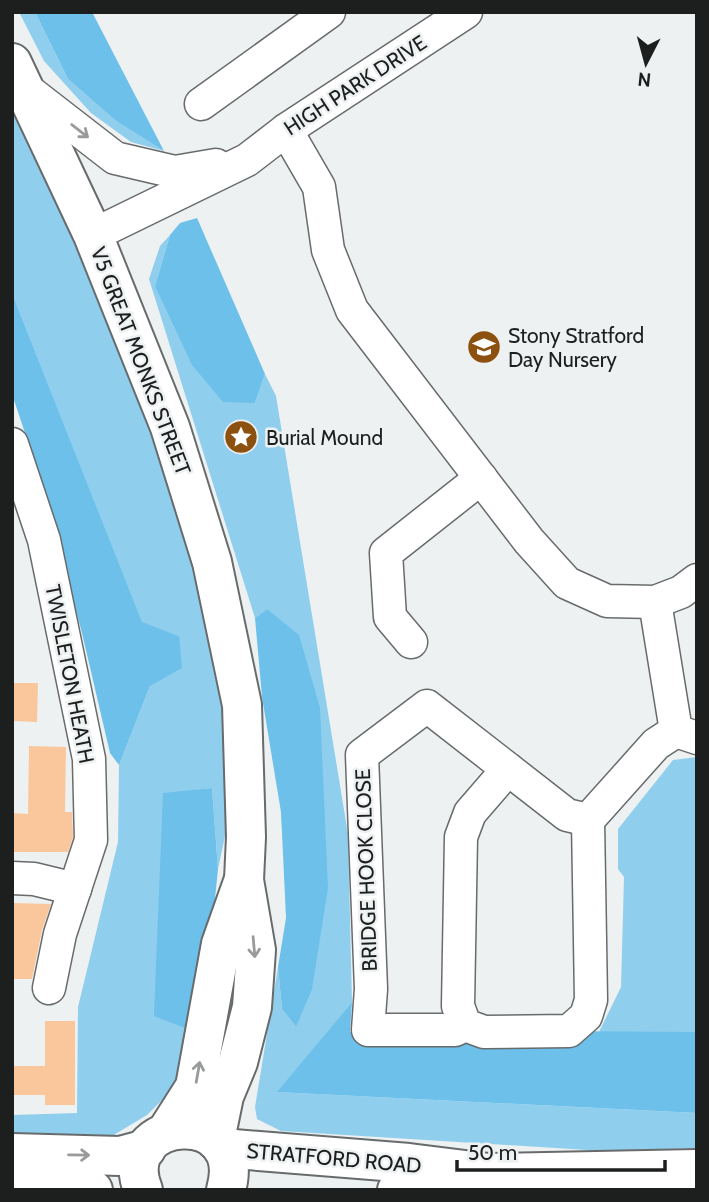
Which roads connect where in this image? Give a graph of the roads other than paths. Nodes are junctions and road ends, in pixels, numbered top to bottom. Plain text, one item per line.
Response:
1 (329, 12) edge
2 (461, 13) edge
3 (19, 76) edge
4 (201, 104) dead end
5 (286, 130) junction
6 (247, 160) junction
7 (93, 235) junction
8 (12, 444) edge
9 (481, 478) junction
10 (697, 580) edge
11 (655, 602) junction
12 (411, 642) dead end
13 (686, 735) edge
14 (508, 769) junction
15 (588, 820) junction
16 (12, 878) edge
17 (244, 880) junction
18 (75, 889) junction
19 (49, 988) dead end
20 (465, 1025) junction
21 (238, 1062) junction
22 (156, 1140) junction
23 (218, 1144) junction
24 (265, 1152) junction
25 (12, 1153) edge
26 (697, 1169) edge
27 (489, 1173) junction
28 (646, 1180) edge
29 (12, 1187) edge
30 (93, 1190) edge
31 (143, 1190) edge
32 (226, 1190) edge
33 (397, 1190) edge

1 - 4 street
2 - 5 street, HIGH PARK DRIVE
3 -> 6 street, HIGH PARK DRIVE
3 - 7 street, V5 GREAT MONKS STREET
5 - 6 street, HIGH PARK DRIVE
5 - 9 street
6 - 7 street, HIGH PARK DRIVE
7 - 17 street, V5 GREAT MONKS STREET
8 - 18 street, TWISLETON HEATH
9 - 11 street
9 - 12 street
10 - 11 street
11 - 13 street
13 - 15 street
14 - 15 street, BRIDGE HOOK CLOSE
14 - 20 street
14 - 20 street, BRIDGE HOOK CLOSE
15 - 20 street, BRIDGE HOOK CLOSE
16 - 18 street
17 -> 21 street, V5 GREAT MONKS STREET
22 -> 17 street, V5 GREAT MONKS STREET
18 - 19 street, TWISLETON HEATH
21 - 23 street, V5 GREAT MONKS STREET
21 - 24 street
22 - 23 street, STRATFORD ROAD
25 -> 22 street
22 - 31 street
23 - 24 street, STRATFORD ROAD
23 - 32 street
24 - 27 street, STRATFORD ROAD
26 - 28 street, STRATFORD ROAD
27 - 28 street, STRATFORD ROAD
27 - 33 street, STRATFORD ROAD
29 - 30 street

